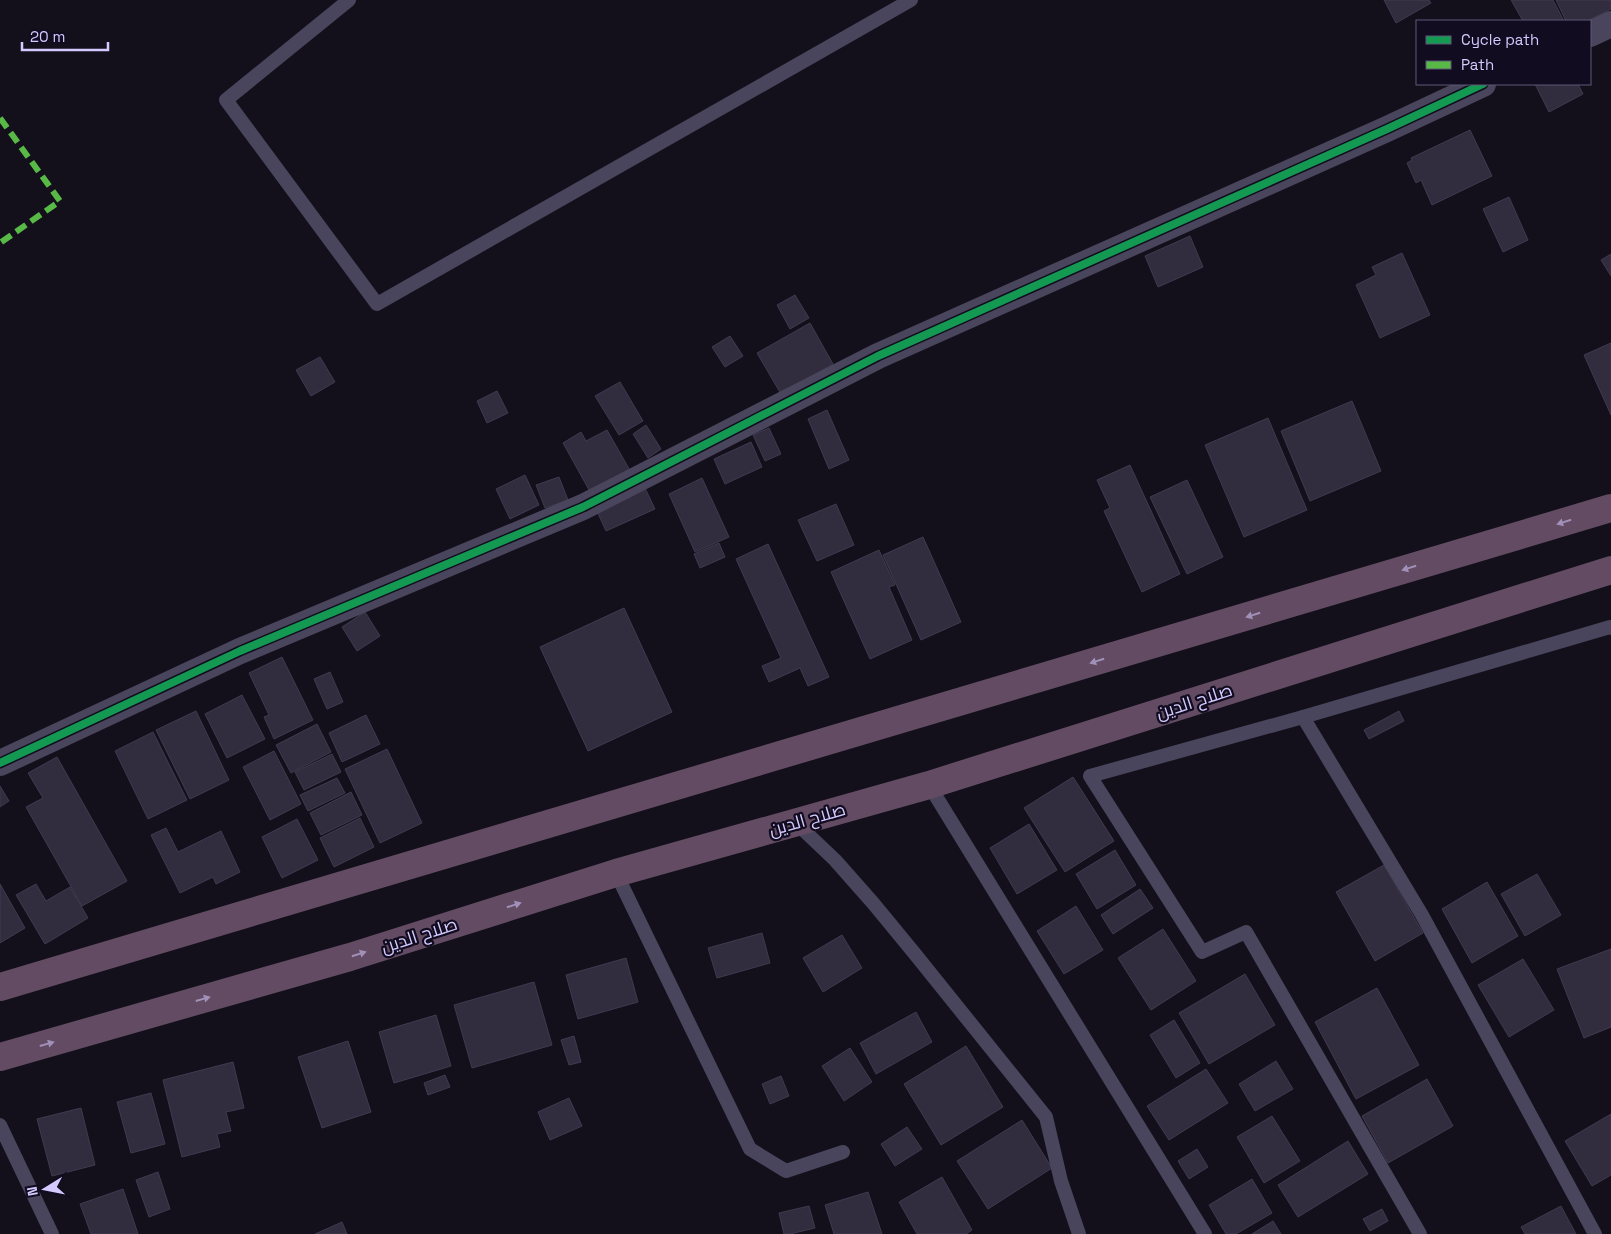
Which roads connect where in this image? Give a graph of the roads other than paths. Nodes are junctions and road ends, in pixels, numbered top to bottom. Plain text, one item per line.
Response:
1 (349, 0) edge
2 (911, 0) edge
3 (1611, 24) edge
4 (1591, 34) edge
5 (1482, 85) edge
6 (1611, 508) edge
7 (1611, 570) edge
8 (1611, 628) edge
9 (1303, 717) junction
10 (0, 763) edge
11 (929, 785) junction
12 (795, 822) junction
13 (616, 873) junction
14 (0, 987) edge
15 (0, 1058) edge
16 (0, 1125) edge
17 (843, 1152) dead end
18 (52, 1234) edge
19 (1079, 1234) edge
20 (1205, 1234) edge
21 (1420, 1234) edge
22 (1594, 1234) edge

1 - 2 lane
3 - 4 street
5 - 10 street
6 -> 14 highway
7 - 11 highway, صلاح الدين
8 - 9 lane
9 - 21 lane
9 - 22 lane
11 - 12 highway, صلاح الدين
11 - 20 lane
12 - 13 highway, صلاح الدين
12 - 19 lane
15 -> 13 highway, صلاح الدين
13 - 17 lane
16 - 18 lane

